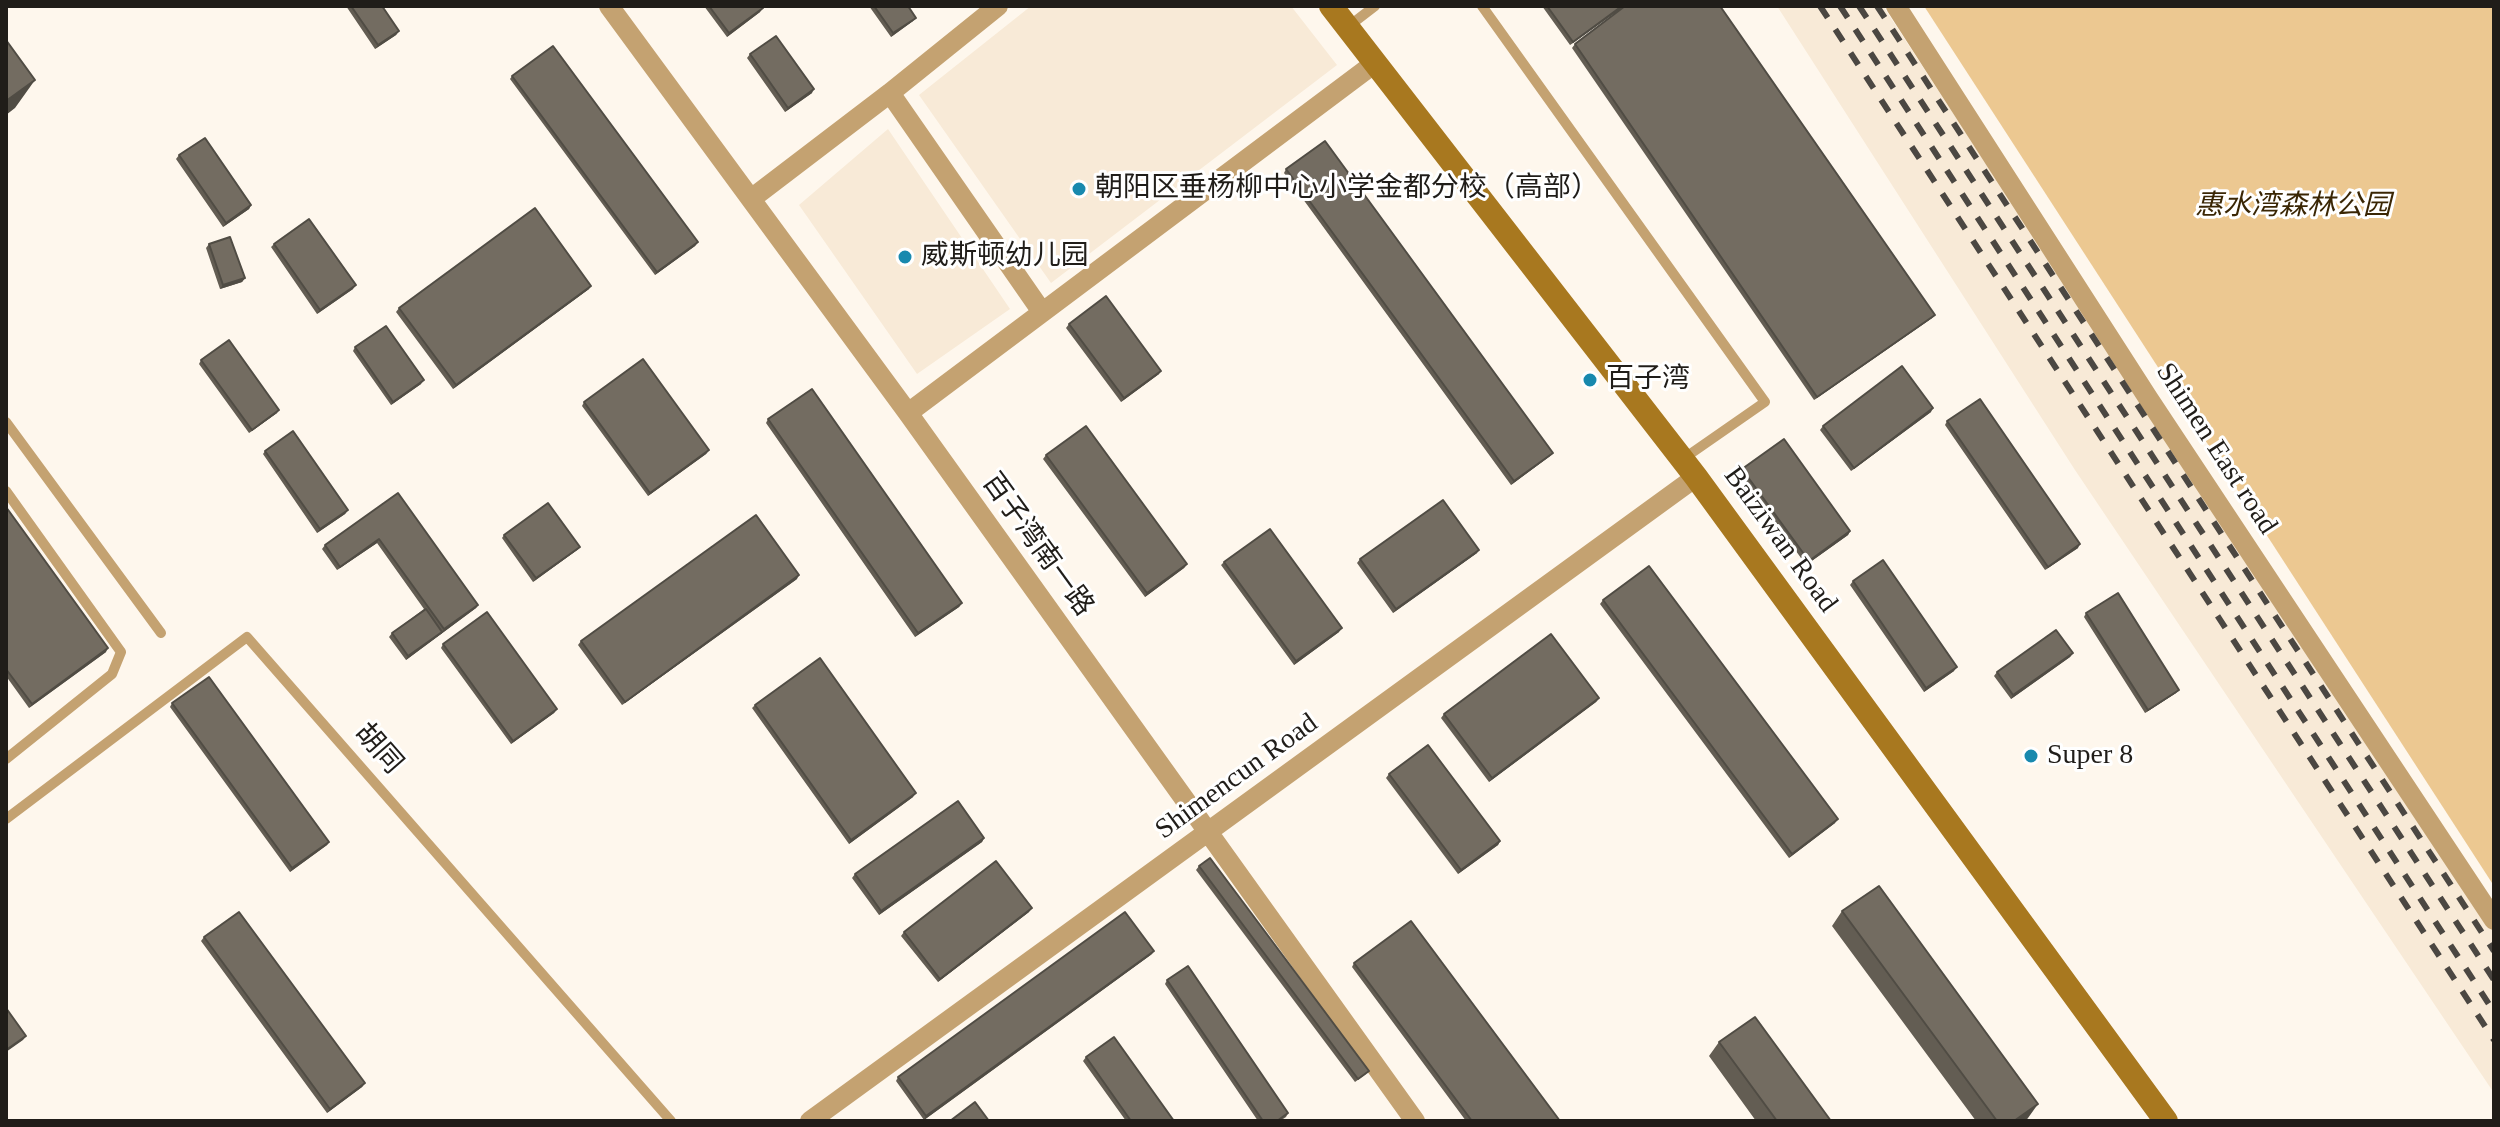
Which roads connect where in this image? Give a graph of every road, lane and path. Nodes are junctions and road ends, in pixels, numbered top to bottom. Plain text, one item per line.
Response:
1 (609, 6) edge
2 (998, 6) edge
3 (1331, 6) edge
4 (1375, 6) edge
5 (1482, 6) edge
6 (1896, 6) edge
7 (1347, 27) junction
8 (1375, 63) junction
9 (890, 93) junction
10 (751, 199) junction
11 (1042, 312) junction
12 (908, 413) junction
13 (6, 422) edge
14 (1689, 468) junction
15 (6, 491) edge
16 (161, 633) dead end
17 (6, 759) edge
18 (6, 819) edge
19 (1210, 832) junction
20 (2494, 920) edge
21 (671, 1121) edge
22 (810, 1121) edge
23 (1415, 1121) edge
24 (2166, 1121) edge

1 - 10 street, 百子湾南一路
2 - 9 street
3 - 7 street, Baiziwan Road
4 - 7 lane
5 - 14 lane
6 - 20 street, Shimen East road
7 - 8 street, Baiziwan Road
8 - 11 street
8 - 14 street, Baiziwan Road
9 - 10 street
9 - 11 street
10 - 12 street, 百子湾南一路
11 - 12 street
12 - 19 street, 百子湾南一路
13 - 16 lane
14 - 19 street, Shimencun Road
14 - 24 street, Baiziwan Road
15 - 17 lane
18 - 21 lane, 胡同
19 - 22 street, Shimencun Road
19 - 23 street, 百子湾南一路

